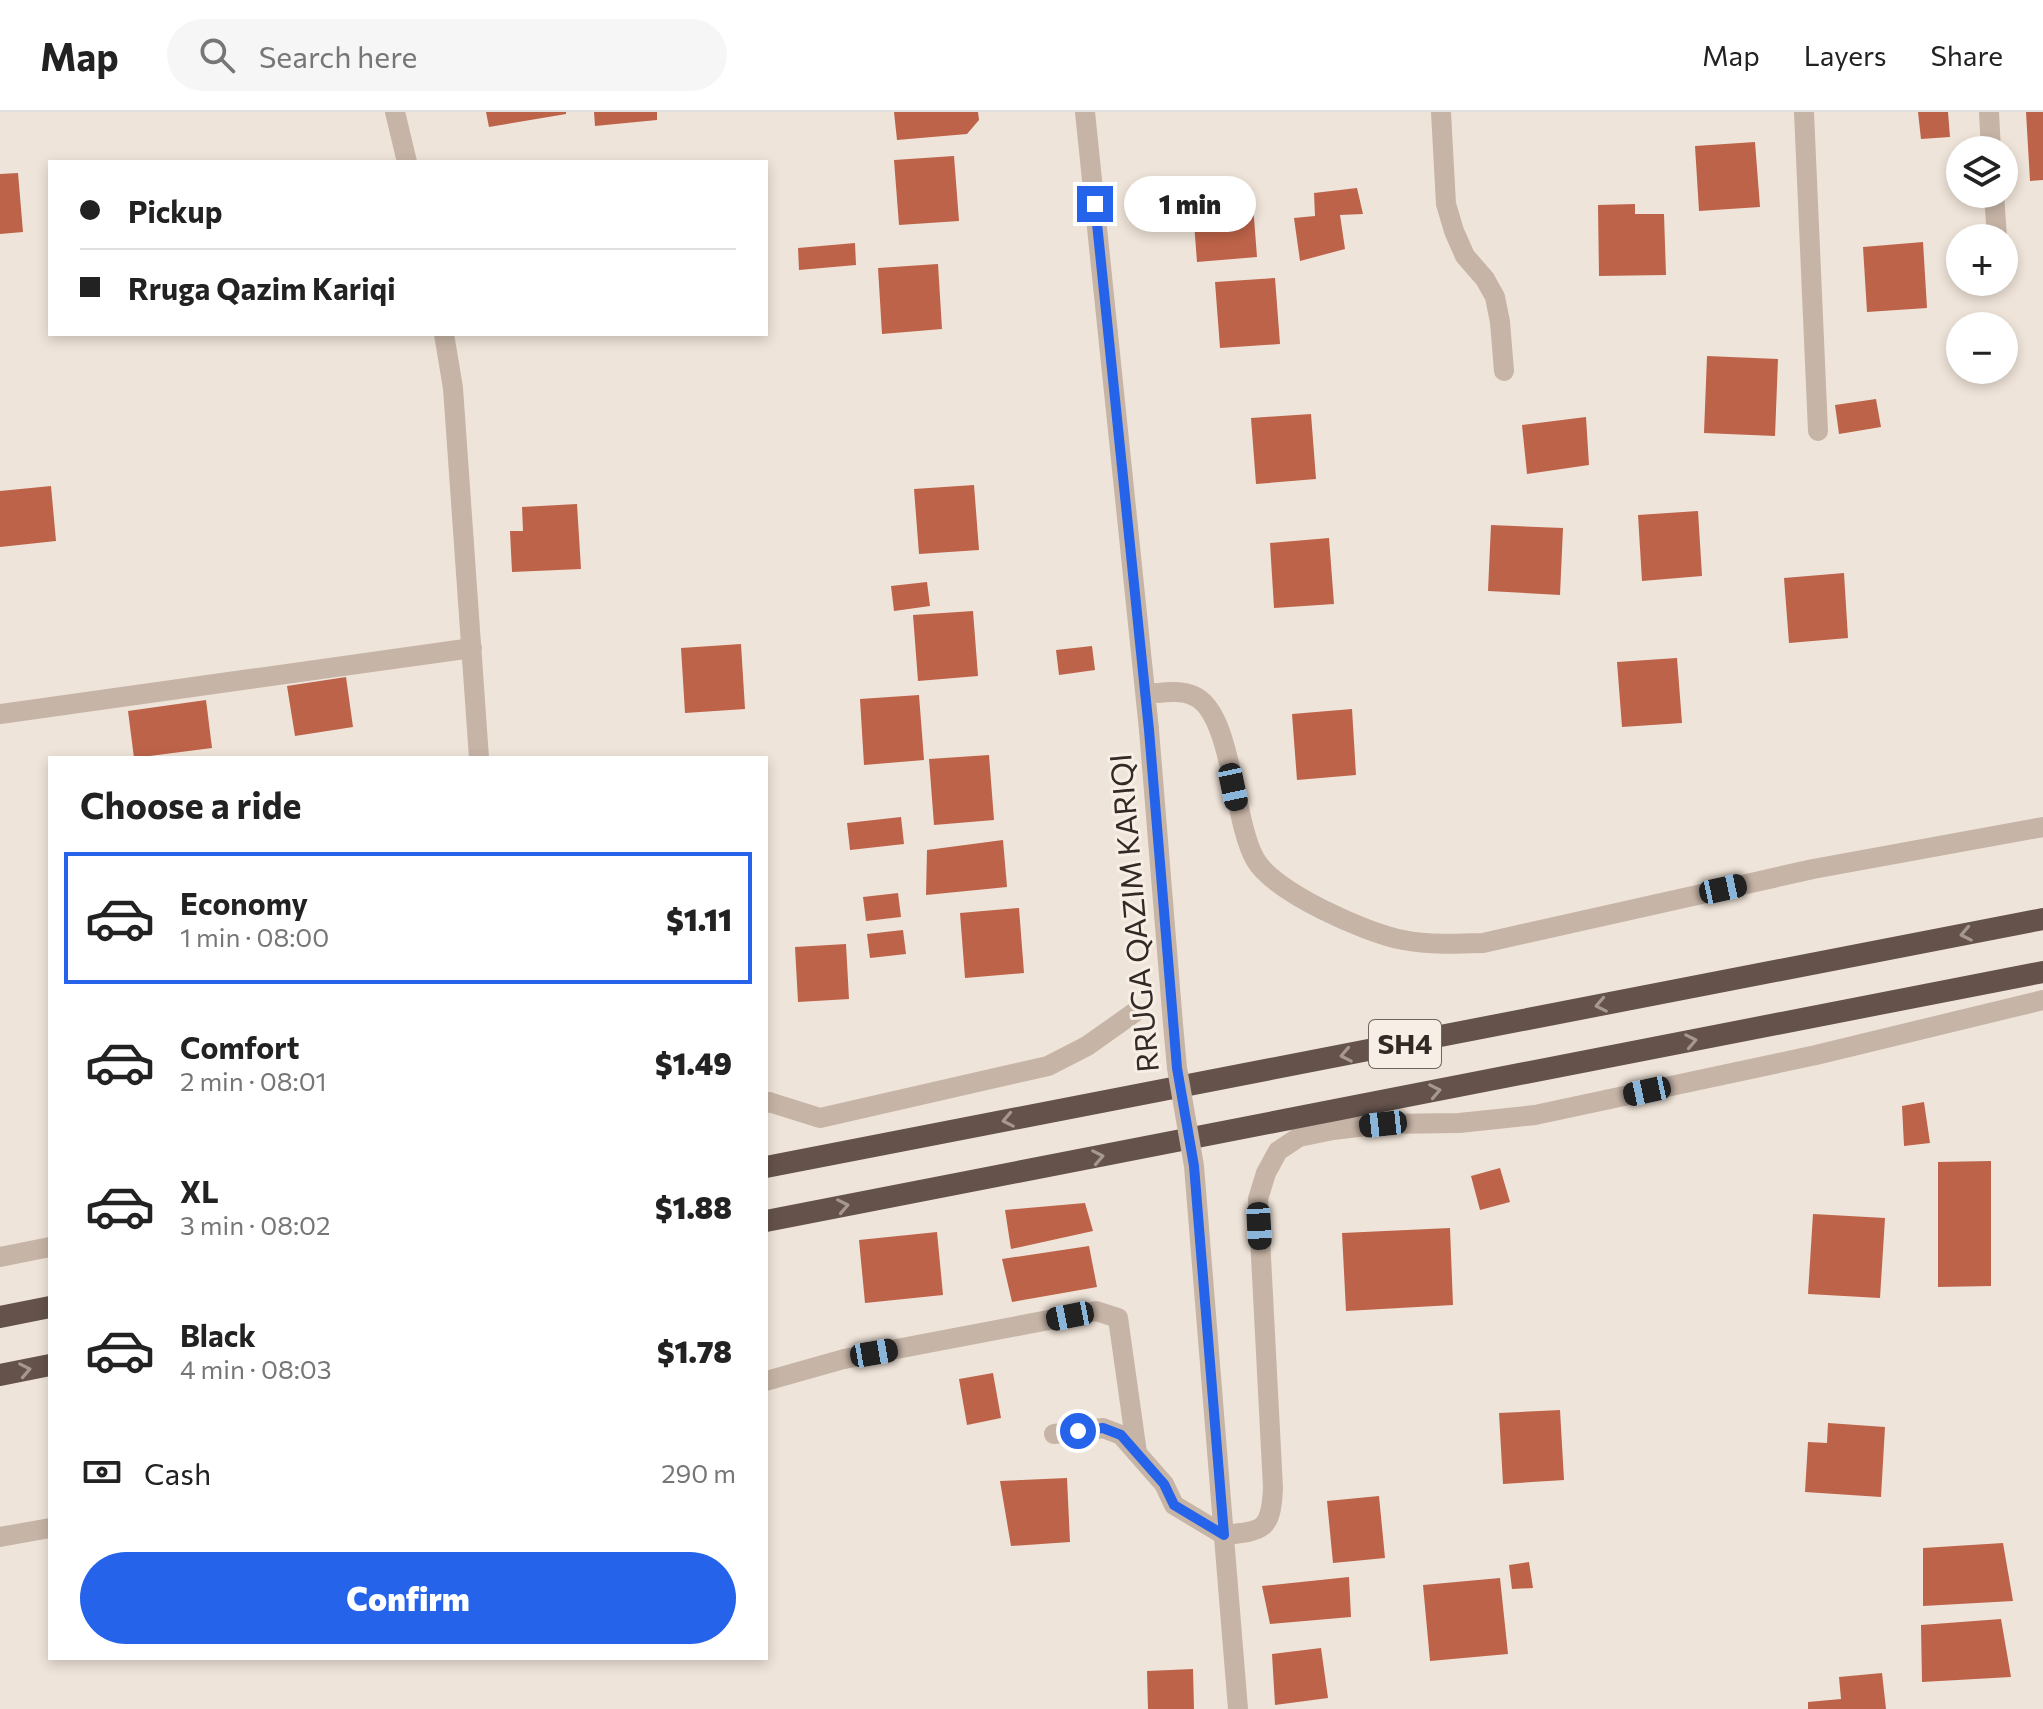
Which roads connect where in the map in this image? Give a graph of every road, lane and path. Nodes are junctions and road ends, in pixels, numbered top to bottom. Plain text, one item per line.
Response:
1 (395, 112) edge
2 (1085, 112) edge
3 (1441, 112) edge
4 (1804, 112) edge
5 (1989, 112) edge
6 (1990, 136) edge
7 (407, 160) edge
8 (444, 336) edge
9 (1504, 371) dead end
10 (1818, 431) dead end
11 (472, 648) junction
12 (1146, 694) junction
13 (0, 714) edge
14 (479, 756) edge
15 (2043, 827) edge
16 (2043, 919) edge
17 (2043, 972) edge
18 (2043, 1000) edge
19 (1135, 1012) dead end
20 (768, 1102) edge
21 (768, 1167) edge
22 (768, 1221) edge
23 (48, 1247) edge
24 (0, 1257) edge
25 (48, 1307) edge
26 (0, 1317) edge
27 (48, 1365) edge
28 (0, 1375) edge
29 (768, 1380) edge
30 (1054, 1434) dead end
31 (1137, 1453) junction
32 (48, 1528) edge
33 (1224, 1535) junction
34 (0, 1537) edge
35 (1238, 1709) edge

1 - 7 street
2 - 12 street, RRUGA QAZIM KARIQI
3 - 9 street
4 - 10 street
5 - 6 street
8 - 11 street
11 - 13 street
11 - 14 street
12 - 15 street
12 - 33 street, RRUGA QAZIM KARIQI, bridge
16 -> 21 highway, SH4
22 -> 17 highway, SH4
18 - 33 street
19 - 20 street
23 - 24 street
25 - 26 highway
28 -> 27 highway
29 - 31 street
30 - 31 street
31 - 33 street
32 - 34 street
33 - 35 street, RRUGA QAZIM KARIQI

